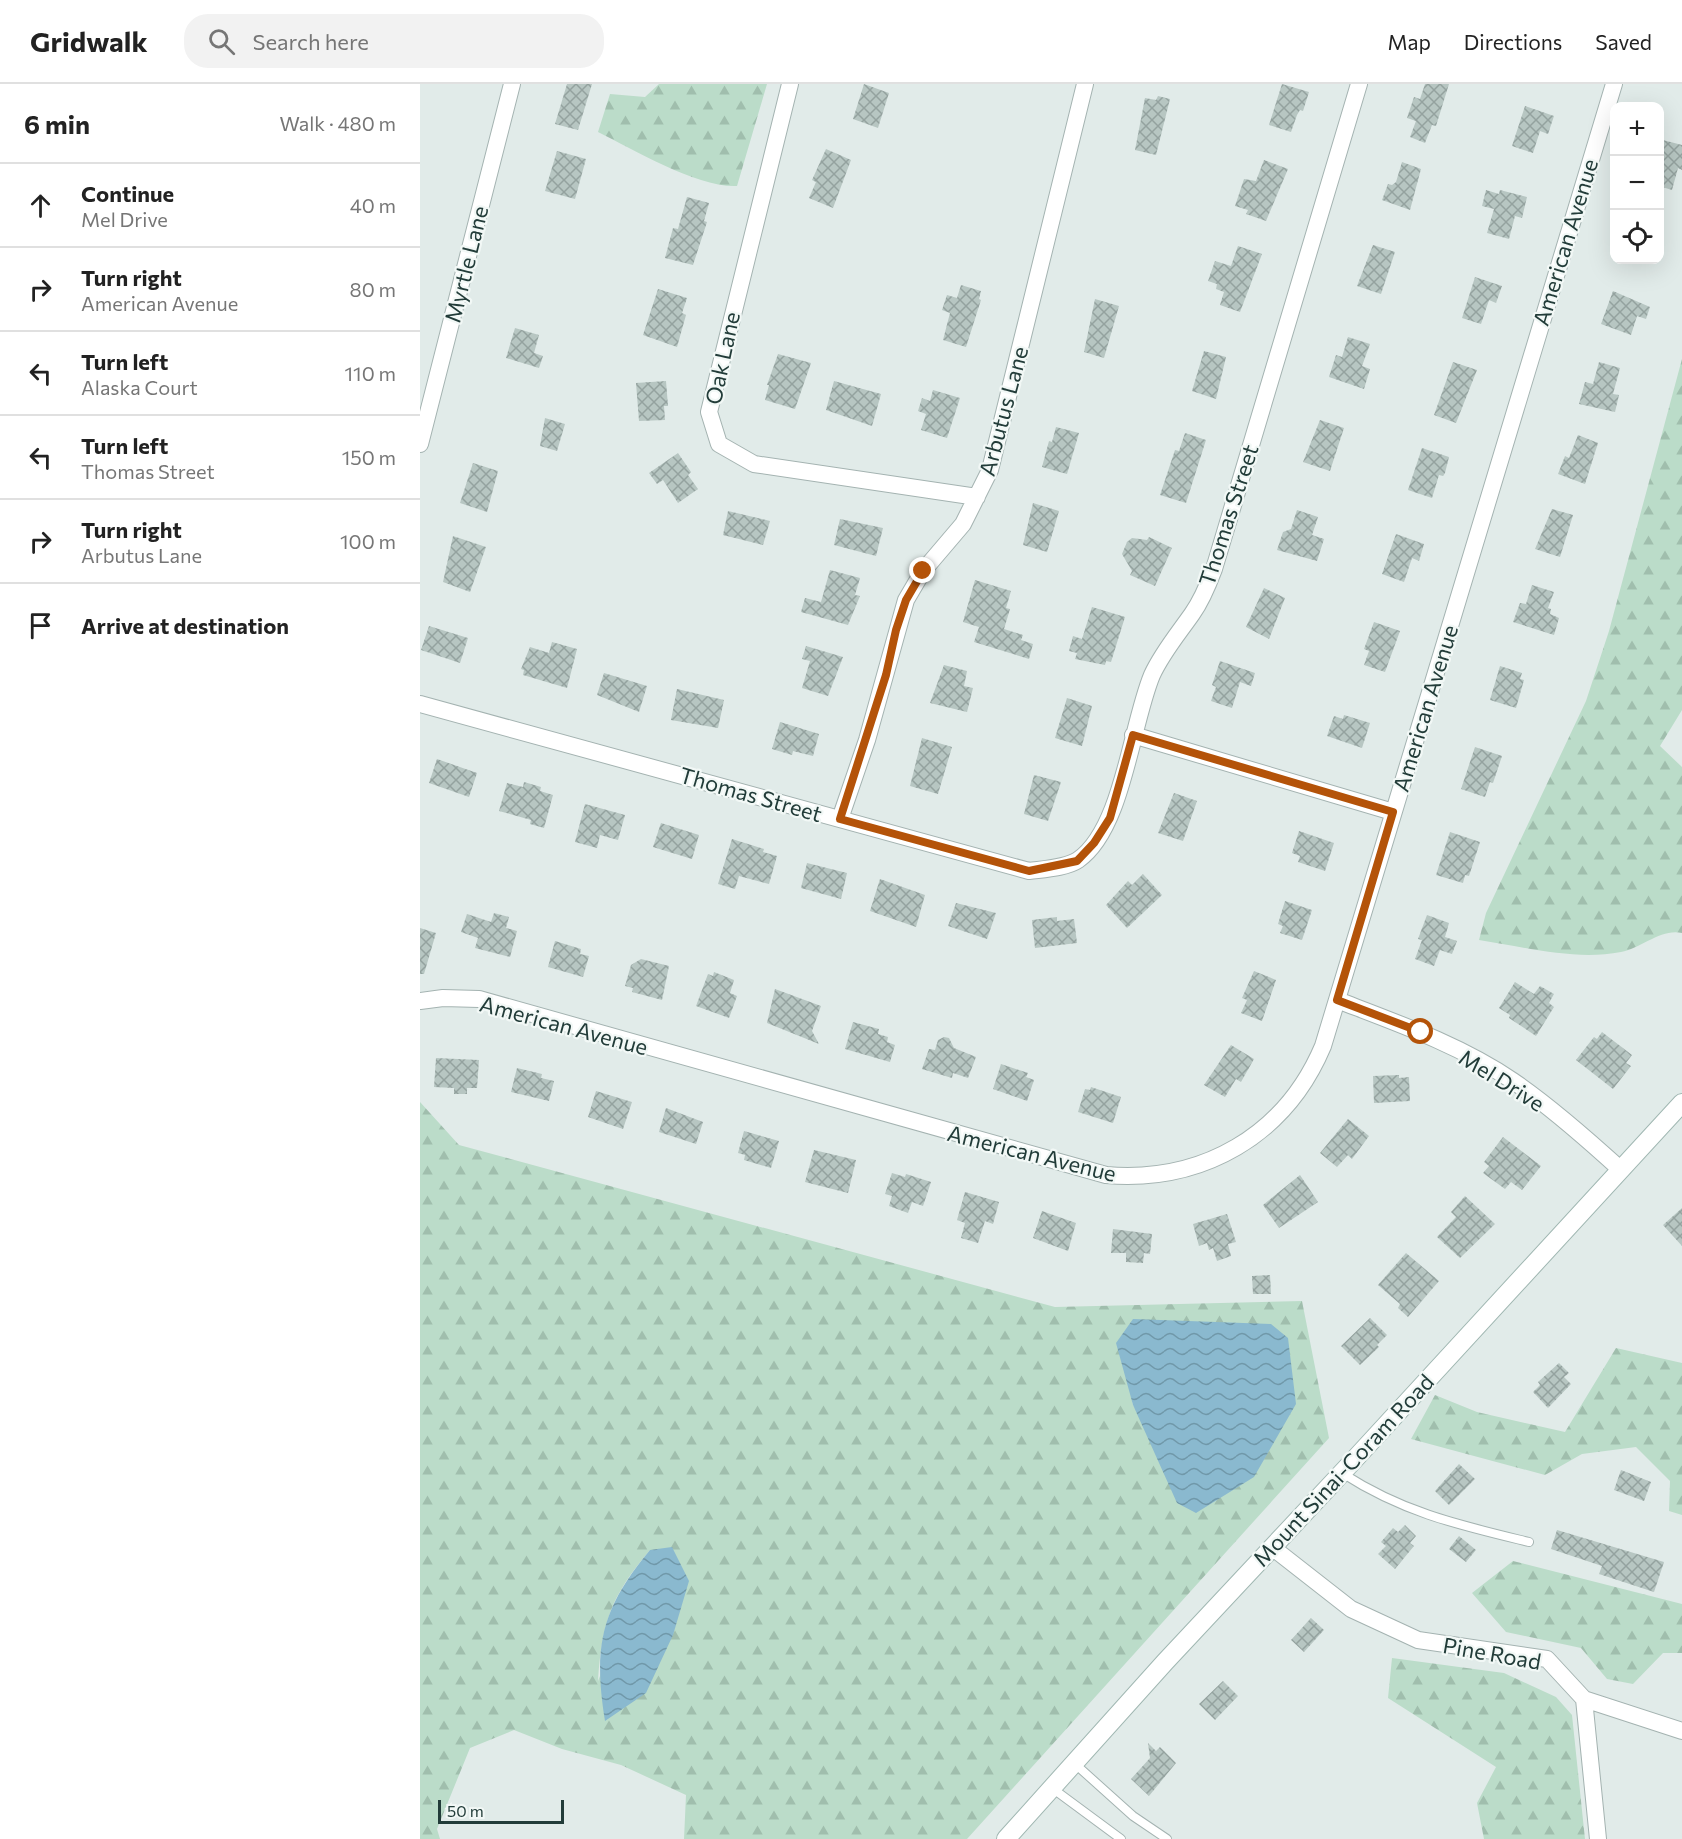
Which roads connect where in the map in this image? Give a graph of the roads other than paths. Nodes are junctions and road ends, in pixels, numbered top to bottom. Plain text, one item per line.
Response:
1 (512, 84) edge
2 (790, 84) edge
3 (1085, 84) edge
4 (1359, 84) edge
5 (1614, 84) edge
6 (420, 444) edge
7 (977, 497) junction
8 (420, 704) edge
9 (1133, 735) junction
10 (1393, 812) junction
11 (840, 819) junction
12 (1337, 1000) junction
13 (420, 1001) edge
14 (1682, 1102) edge
15 (1620, 1168) junction
16 (1342, 1473) junction
17 (1528, 1542) dead end
18 (1273, 1548) junction
19 (1584, 1699) junction
20 (1682, 1731) edge
21 (1074, 1763) junction
22 (1052, 1788) junction
23 (1005, 1839) edge
24 (1121, 1839) edge
25 (1167, 1839) edge
26 (1598, 1839) edge

1 - 6 street, Myrtle Lane
2 - 7 street, Oak Lane
3 - 7 street, Arbutus Lane
4 - 9 street, Thomas Street
5 - 10 street, American Avenue
7 - 11 street, Arbutus Lane
8 - 11 street, Thomas Street
9 - 10 street
9 - 11 street, Thomas Street
10 - 12 street, American Avenue
12 - 13 street, American Avenue
12 - 15 street, Mel Drive
14 - 15 main road, Mount Sinai-Coram Road
15 - 16 main road, Mount Sinai-Coram Road
16 - 17 lane
16 - 18 main road, Mount Sinai-Coram Road
18 - 19 street, Pine Road
18 - 21 main road, Mount Sinai-Coram Road
19 - 20 street
19 - 26 street
21 - 22 main road, Mount Sinai-Coram Road
21 - 25 lane
22 - 23 main road, Mount Sinai-Coram Road
22 - 24 lane

